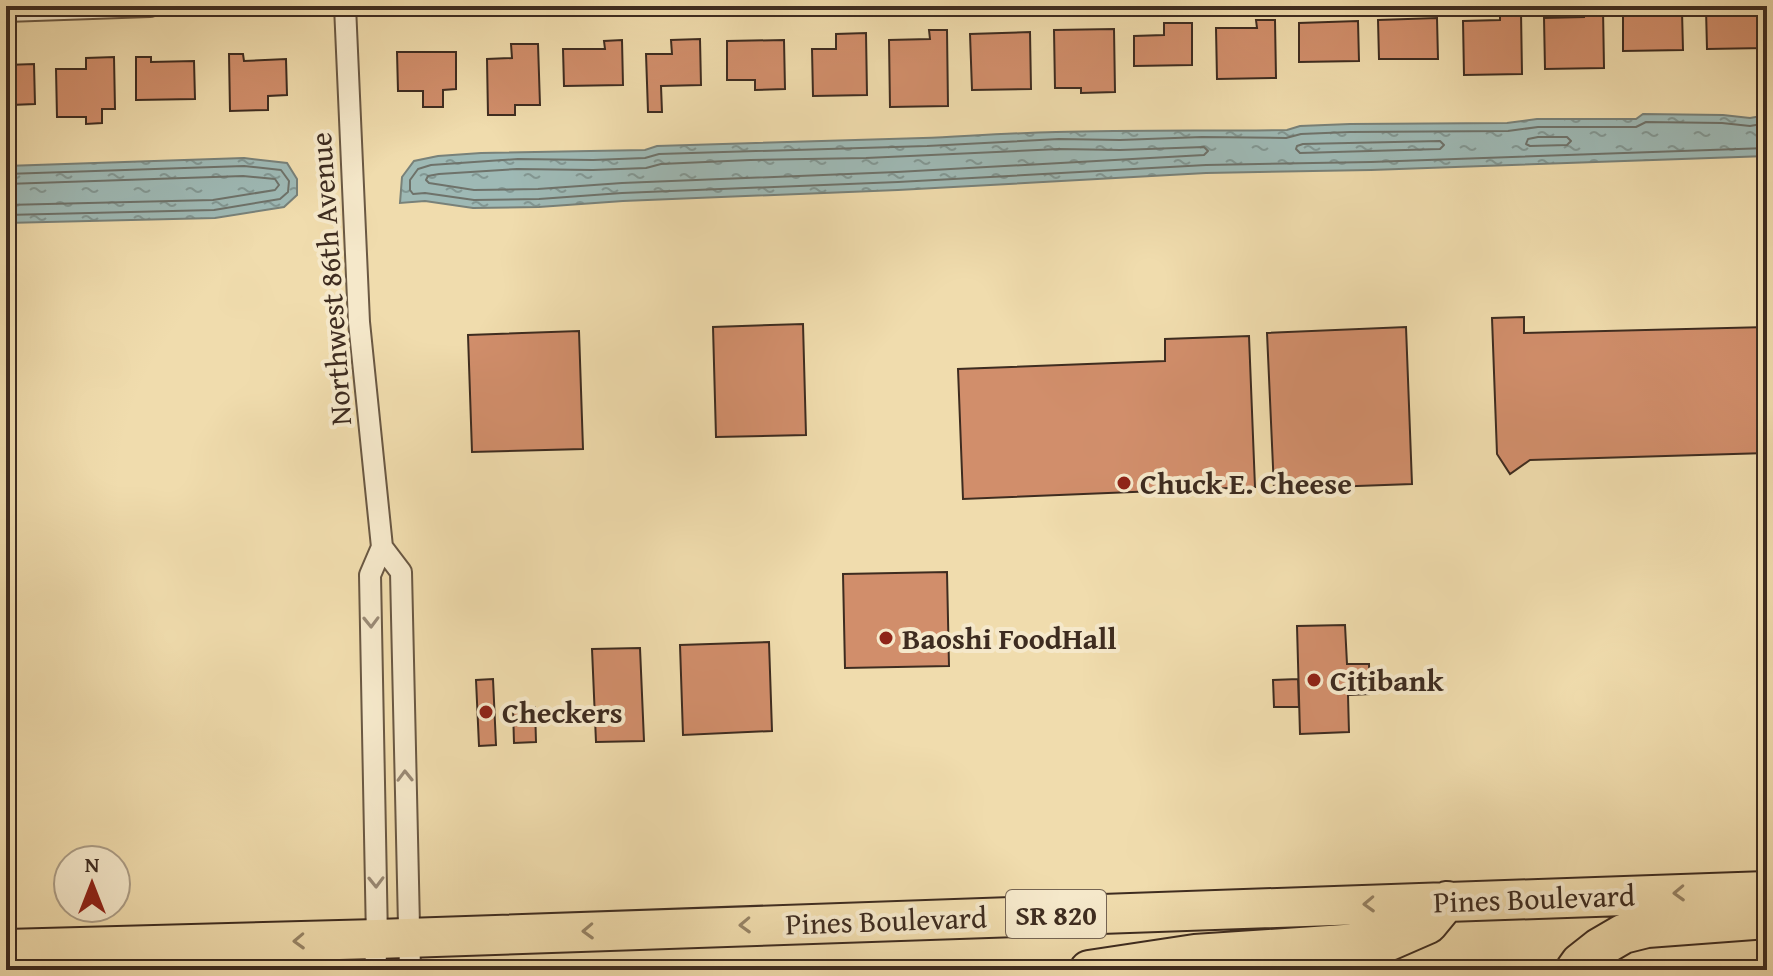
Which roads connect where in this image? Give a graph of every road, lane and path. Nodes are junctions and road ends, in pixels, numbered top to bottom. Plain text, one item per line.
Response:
1 (150, 6) edge
2 (345, 6) edge
3 (6, 11) edge
4 (382, 547) junction
5 (1767, 891) edge
6 (1447, 901) junction
7 (1767, 919) edge
8 (6, 949) edge
9 (392, 954) edge
10 (1089, 970) edge
11 (1575, 970) edge

1 - 3 street
2 - 4 street, Northwest 86th Avenue
4 -> 9 street, Northwest 86th Avenue
9 -> 4 street, Northwest 86th Avenue
5 -> 6 highway, Pines Boulevard / SR 820
6 -> 9 highway, Pines Boulevard / SR 820
6 - 10 highway
7 - 11 highway
9 -> 8 highway, Pines Boulevard / SR 820

